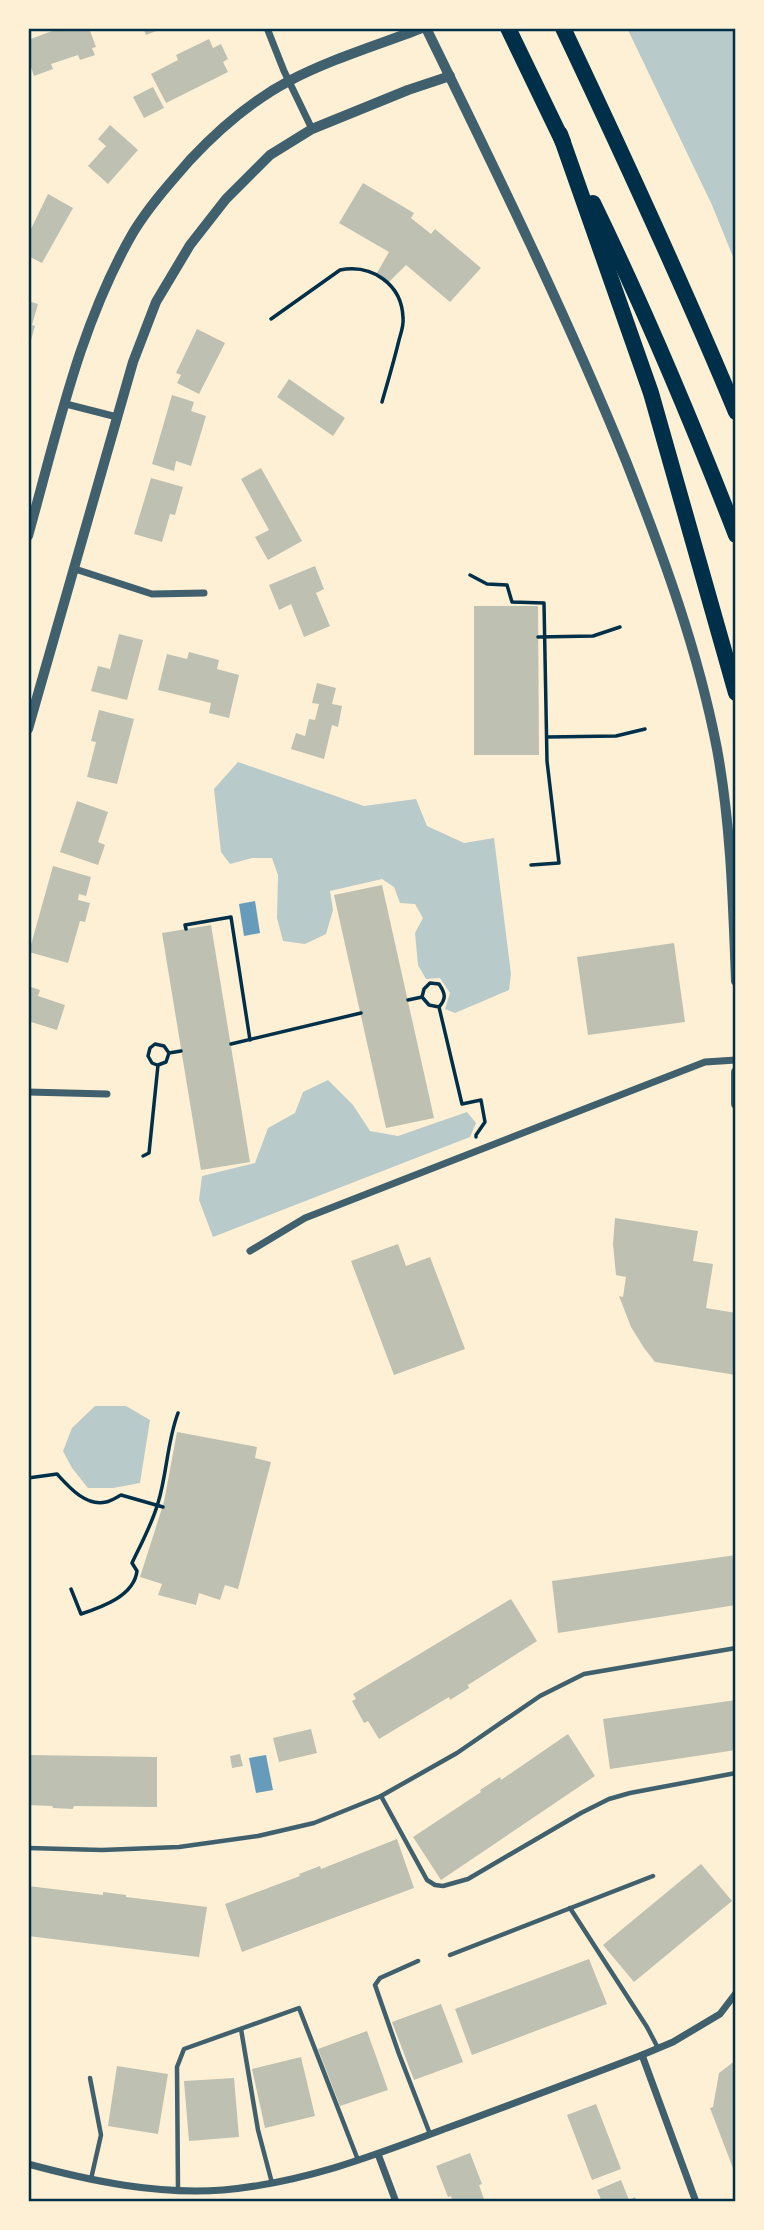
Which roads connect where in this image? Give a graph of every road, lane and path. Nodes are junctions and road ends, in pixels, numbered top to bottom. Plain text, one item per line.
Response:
1 (267, 28) edge
2 (424, 28) edge
3 (509, 28) edge
4 (563, 28) edge
5 (450, 76) junction
6 (289, 81) junction
7 (312, 130) junction
8 (560, 134) junction
9 (271, 319) dead end
10 (382, 402) dead end
11 (66, 404) junction
12 (736, 412) edge
13 (117, 418) junction
14 (736, 535) edge
15 (28, 536) edge
16 (75, 569) junction
17 (470, 575) dead end
18 (204, 593) dead end
19 (620, 627) dead end
20 (538, 637) dead end
21 (544, 637) junction
22 (736, 693) edge
23 (28, 729) edge
24 (645, 729) dead end
25 (547, 737) junction
26 (531, 865) dead end
27 (186, 929) dead end
28 (736, 981) edge
29 (422, 997) junction
30 (408, 1000) dead end
31 (439, 1007) junction
32 (361, 1013) dead end
33 (250, 1040) junction
34 (231, 1044) dead end
35 (181, 1051) dead end
36 (169, 1054) junction
37 (736, 1060) edge
38 (158, 1065) junction
39 (736, 1072) edge
40 (28, 1092) edge
41 (107, 1094) dead end
42 (736, 1104) edge
43 (479, 1150) junction
44 (143, 1156) dead end
45 (250, 1251) dead end
46 (178, 1413) dead end
47 (28, 1478) edge
48 (160, 1506) junction
49 (71, 1589) dead end
50 (736, 1648) edge
51 (736, 1773) edge
52 (381, 1796) junction
53 (28, 1848) edge
54 (653, 1876) dead end
55 (570, 1909) junction
56 (450, 1955) dead end
57 (418, 1961) dead end
58 (736, 1993) edge
59 (242, 2029) junction
60 (658, 2048) junction
61 (642, 2055) junction
62 (90, 2078) dead end
63 (430, 2134) junction
64 (378, 2154) junction
65 (359, 2161) junction
66 (28, 2164) edge
67 (91, 2179) junction
68 (272, 2184) junction
69 (178, 2190) junction
70 (396, 2202) edge
71 (696, 2202) edge

1 - 6 street
2 - 5 street
2 - 6 street
3 - 8 highway
4 - 12 highway
5 - 7 street
5 - 28 street
6 - 7 street
6 - 11 street
7 - 13 street
8 - 14 highway
8 - 22 highway
9 - 10 path
11 - 13 street
11 - 15 street
13 - 16 street
16 - 18 street
16 - 23 street
17 - 21 path
19 - 21 path
20 - 21 path
21 - 25 path
24 - 25 path
25 - 26 path
27 - 33 path
29 - 30 path
29 - 31 path
29 - 31 path
31 - 43 path
32 - 33 path
33 - 34 path
35 - 36 path
36 - 38 path
36 - 38 path
37 - 43 street
38 - 44 path
39 - 42 street
40 - 41 street
43 - 45 street
46 - 48 path
47 - 48 path
48 - 49 path
50 - 52 lane
51 - 52 lane
52 - 53 lane
54 - 55 lane
55 - 56 lane
55 - 60 lane
57 - 63 lane
58 - 60 street
59 - 65 lane
59 - 68 lane
59 - 69 lane
60 - 61 street
61 - 63 street
61 - 71 street
62 - 67 lane
63 - 64 street
64 - 65 street
64 - 70 street
65 - 68 street
66 - 67 street
67 - 69 street
68 - 69 street

